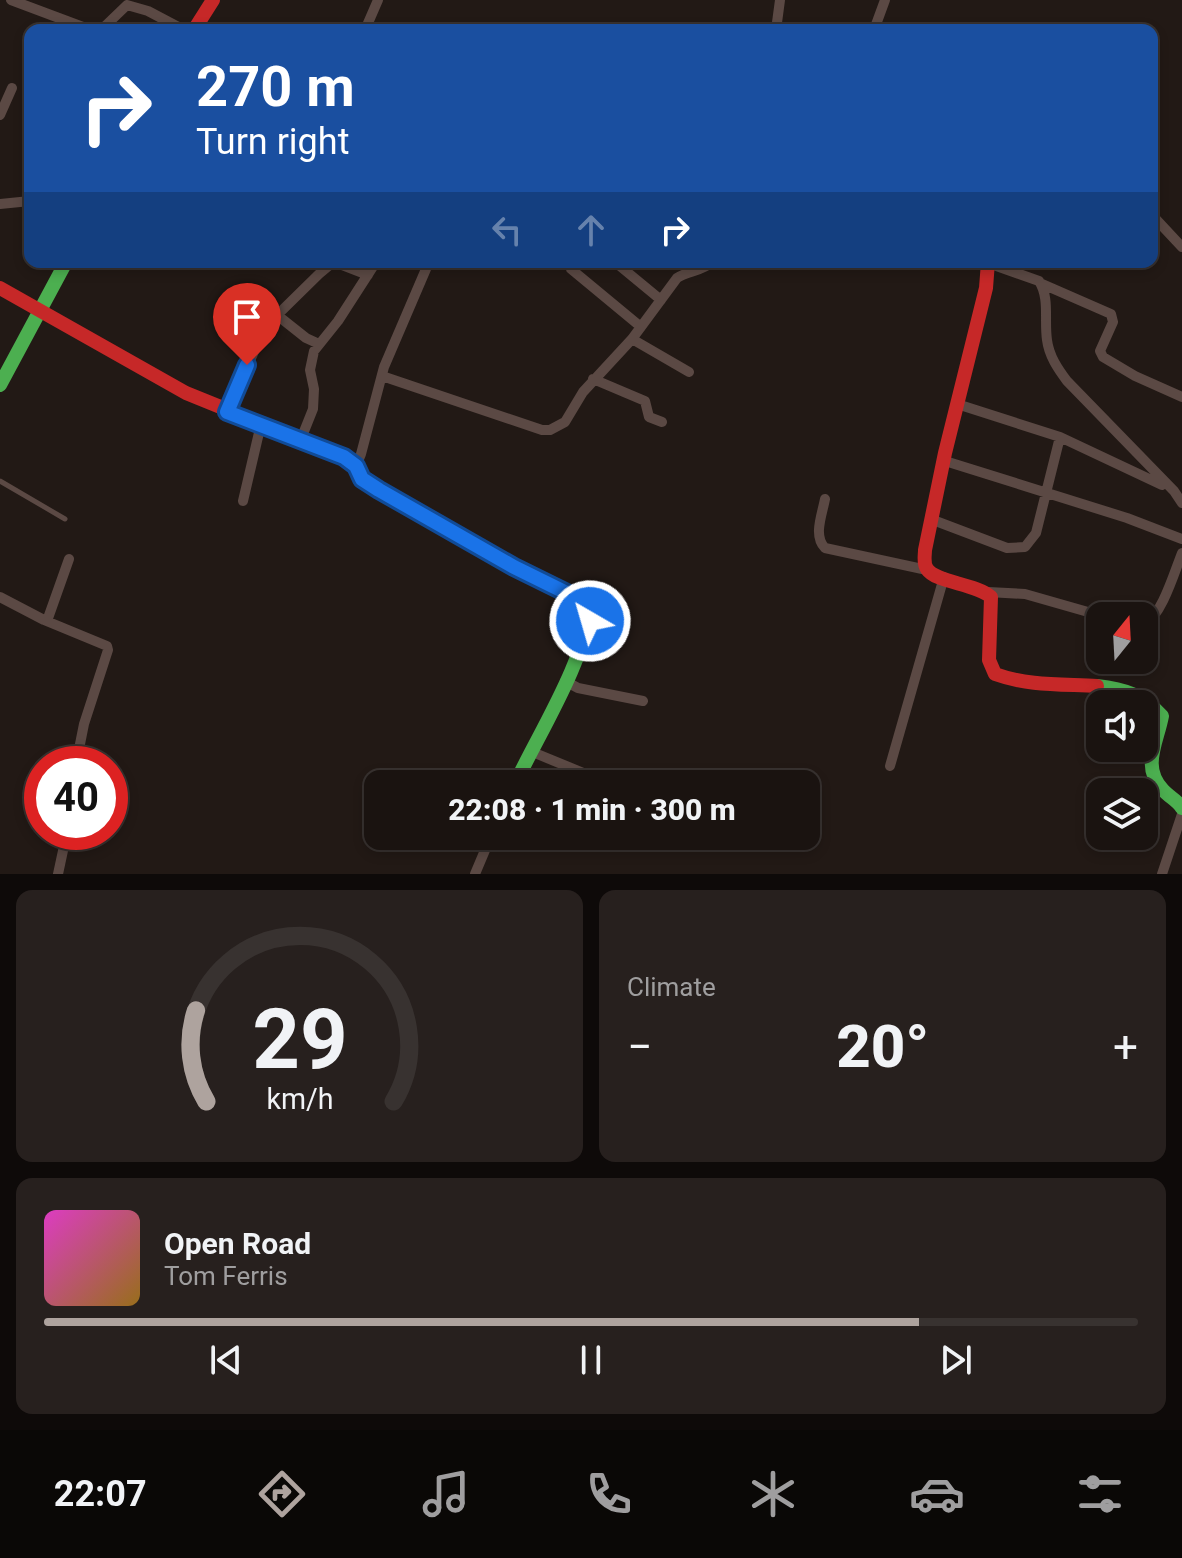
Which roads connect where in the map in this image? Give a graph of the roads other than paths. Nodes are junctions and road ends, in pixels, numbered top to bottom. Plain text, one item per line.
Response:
1 (11, 0) edge
2 (213, 0) edge
3 (378, 0) edge
4 (780, 0) edge
5 (885, 0) edge
6 (75, 24) edge
7 (107, 24) edge
8 (173, 24) edge
9 (198, 24) edge
10 (368, 24) edge
11 (777, 24) edge
12 (876, 24) edge
13 (12, 88) dead end
14 (0, 115) edge
15 (24, 202) edge
16 (0, 204) edge
17 (1158, 221) edge
18 (1182, 247) edge
19 (63, 268) edge
20 (327, 268) edge
21 (353, 268) edge
22 (372, 268) edge
23 (622, 268) edge
24 (703, 268) edge
25 (988, 268) edge
26 (1006, 268) edge
27 (426, 269) dead end
28 (571, 269) dead end
29 (368, 275) junction
30 (1040, 283) junction
31 (0, 288) edge
32 (661, 300) junction
33 (41, 307) junction
34 (277, 315) junction
35 (641, 327) junction
36 (632, 339) junction
37 (319, 344) junction
38 (689, 372) dead end
39 (382, 376) junction
40 (593, 379) junction
41 (0, 385) edge
42 (1182, 397) edge
43 (957, 404) junction
44 (227, 412) junction
45 (662, 422) dead end
46 (261, 424) junction
47 (1060, 437) junction
48 (301, 439) junction
49 (945, 461) junction
50 (356, 466) junction
51 (0, 481) edge
52 (1174, 491) junction
53 (1046, 493) junction
54 (825, 499) dead end
55 (243, 501) dead end
56 (1182, 503) edge
57 (65, 519) dead end
58 (933, 520) junction
59 (1182, 539) edge
60 (1182, 553) edge
61 (69, 559) dead end
62 (927, 570) junction
63 (944, 577) junction
64 (988, 592) junction
65 (0, 597) edge
66 (1158, 608) edge
67 (1086, 611) edge
68 (47, 621) junction
69 (565, 681) junction
70 (643, 701) dead end
71 (80, 746) edge
72 (530, 751) junction
73 (890, 766) dead end
74 (521, 770) edge
75 (576, 770) edge
76 (1182, 811) edge
77 (63, 850) edge
78 (485, 850) edge
79 (58, 874) edge
80 (475, 874) edge
81 (1162, 874) edge

1 - 6 street
2 - 9 main road
3 - 10 street
4 - 11 street
5 - 12 street
7 - 8 street
13 - 14 street
15 - 16 street
17 - 18 street
19 - 33 main road
20 - 34 street
21 - 29 street
22 - 29 street
23 - 32 street
24 - 32 street
25 - 43 main road
26 - 30 street
27 - 39 street
28 - 35 street
29 - 37 street
30 - 42 street
30 - 52 street
31 - 33 main road
32 - 35 street
33 - 41 main road
33 - 44 main road
34 - 37 street
34 - 44 street
35 - 36 street
36 - 38 street
36 - 40 street
37 - 48 street
39 - 40 street
39 - 50 street
40 - 45 street
43 - 47 street
43 - 49 main road
44 - 46 main road
46 - 48 main road
46 - 55 street
47 - 52 street
47 - 53 street
48 - 50 main road
49 - 53 street
49 - 58 main road
50 - 69 main road
51 - 57 lane
52 - 56 street
53 - 58 street
53 - 59 street
54 - 62 street
58 - 62 main road
60 - 66 street
61 - 68 street
62 - 63 main road
63 - 64 main road
63 - 73 street
64 - 67 street
64 - 76 main road
65 - 68 street
68 - 71 street
69 - 70 street
69 - 72 main road
72 - 74 main road
72 - 75 street
76 - 81 street
77 - 79 street
78 - 80 street

